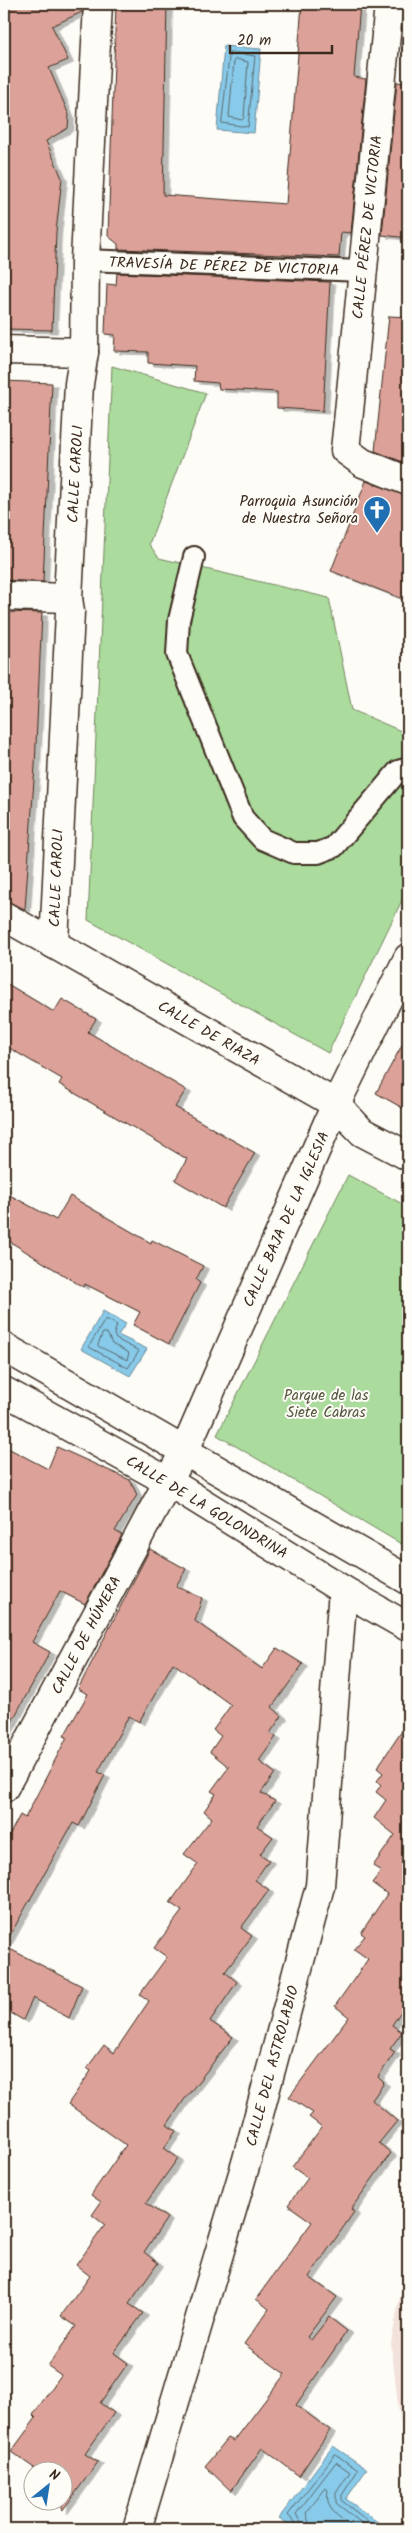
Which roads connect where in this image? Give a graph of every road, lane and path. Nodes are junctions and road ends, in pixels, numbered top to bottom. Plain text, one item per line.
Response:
1 (98, 4) edge
2 (389, 4) edge
3 (85, 260) junction
4 (362, 271) junction
5 (4, 350) edge
6 (84, 352) junction
7 (408, 481) edge
8 (194, 557) dead end
9 (4, 596) edge
10 (68, 598) junction
11 (408, 768) edge
12 (4, 916) edge
13 (54, 944) junction
14 (408, 958) edge
15 (336, 1104) junction
16 (408, 1156) edge
17 (4, 1347) edge
18 (4, 1391) edge
19 (185, 1450) junction
20 (169, 1482) junction
21 (408, 1580) edge
22 (344, 1590) junction
23 (408, 1627) edge
24 (4, 1788) edge
25 (137, 2529) edge

1 - 3 street, CALLE CAROLI
2 - 4 street, CALLE PÉREZ DE VICTORIA
3 - 4 street, TRAVESÍA DE PÉREZ DE VICTORIA
3 - 6 street, CALLE CAROLI
4 - 7 street, CALLE PÉREZ DE VICTORIA
5 - 6 street
6 - 10 street, CALLE CAROLI
8 - 11 street
9 - 10 street
10 - 13 street, CALLE CAROLI
12 - 13 street, CALLE DE RIAZA
13 - 15 street, CALLE DE RIAZA
14 - 15 street, CALLE BAJA DE LA IGLESIA
15 - 16 street, CALLE DE RIAZA
15 - 19 street, CALLE BAJA DE LA IGLESIA
17 - 19 street
18 - 20 street, CALLE DE LA GOLONDRINA
19 - 20 street, CALLE BAJA DE LA IGLESIA
19 - 21 street
20 - 22 street, CALLE DE LA GOLONDRINA
20 - 24 street, CALLE DE HÚMERA
22 - 23 street, CALLE DE LA GOLONDRINA
22 - 25 street, CALLE DEL ASTROLABIO

